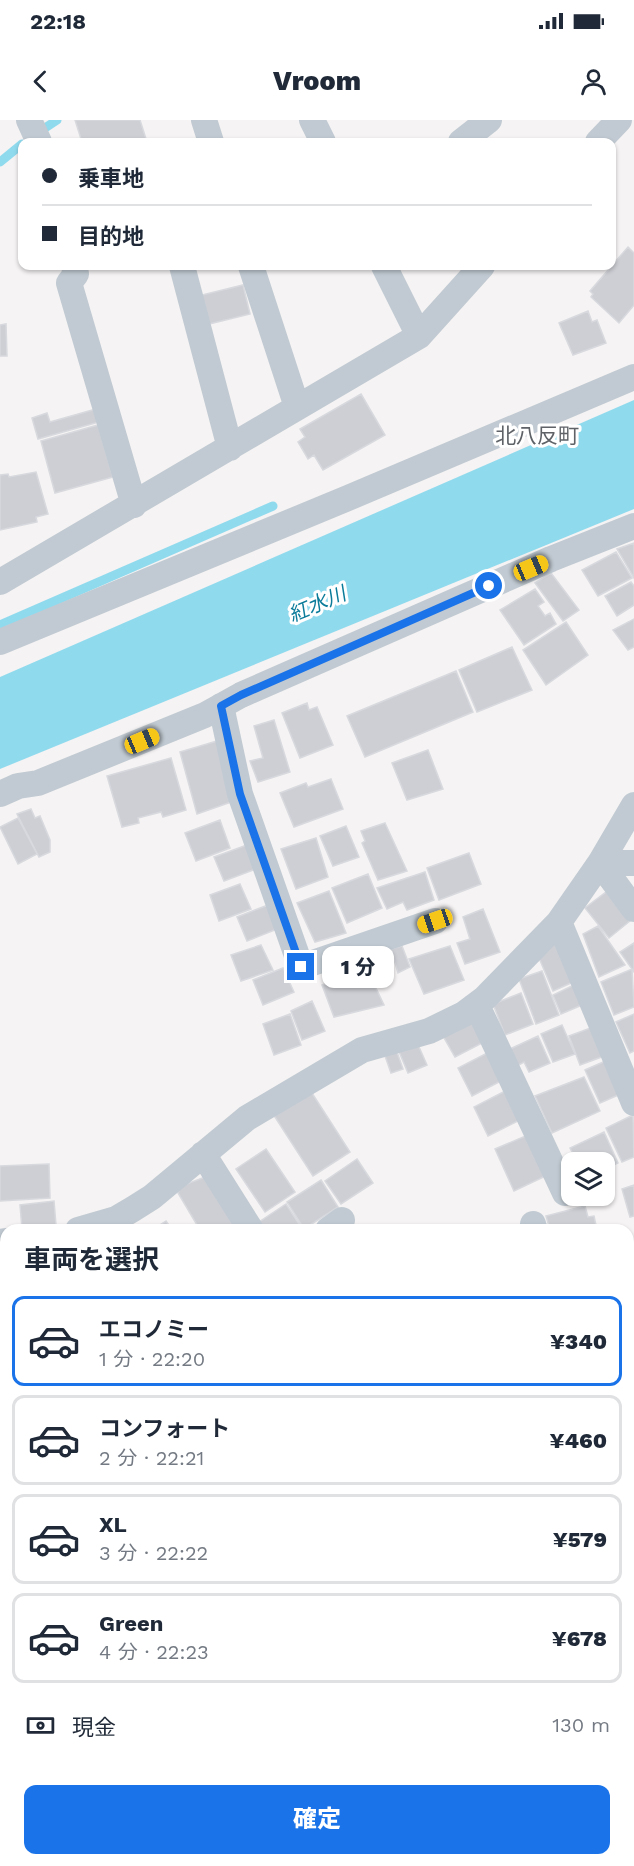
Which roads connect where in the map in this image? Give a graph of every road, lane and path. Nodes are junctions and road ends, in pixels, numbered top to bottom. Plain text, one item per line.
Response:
1 (29, 120) edge
2 (204, 120) edge
3 (312, 120) edge
4 (489, 120) edge
5 (619, 120) edge
6 (37, 138) edge
7 (210, 138) edge
8 (321, 138) edge
9 (466, 138) edge
10 (602, 138) edge
11 (75, 270) edge
12 (183, 270) edge
13 (252, 270) edge
14 (386, 270) edge
15 (478, 270) edge
16 (419, 336) junction
17 (634, 377) edge
18 (297, 407) junction
19 (230, 448) junction
20 (134, 505) junction
21 (634, 526) edge
22 (0, 582) edge
23 (0, 642) edge
24 (221, 706) junction
25 (0, 794) edge
26 (634, 805) edge
27 (600, 862) junction
28 (634, 863) edge
29 (634, 909) edge
30 (435, 921) dead end
31 (559, 921) junction
32 (473, 1007) junction
33 (634, 1103) edge
34 (203, 1154) junction
35 (561, 1182) edge
36 (99, 1224) edge
37 (247, 1224) edge

1 - 6 street
2 - 7 street
3 - 8 street
4 - 9 street
5 - 10 street
11 - 20 street
12 - 19 street
13 - 18 street
14 - 16 street
15 - 16 street
16 - 18 street
17 - 23 street
18 - 19 street
19 - 20 street
20 - 22 street
21 - 24 street
24 - 25 street
24 - 30 street
26 - 27 street
27 - 28 street
27 - 29 street
27 - 31 street
31 - 32 street
31 - 33 street
32 - 34 street
32 - 35 street
34 - 36 street
34 - 37 street

